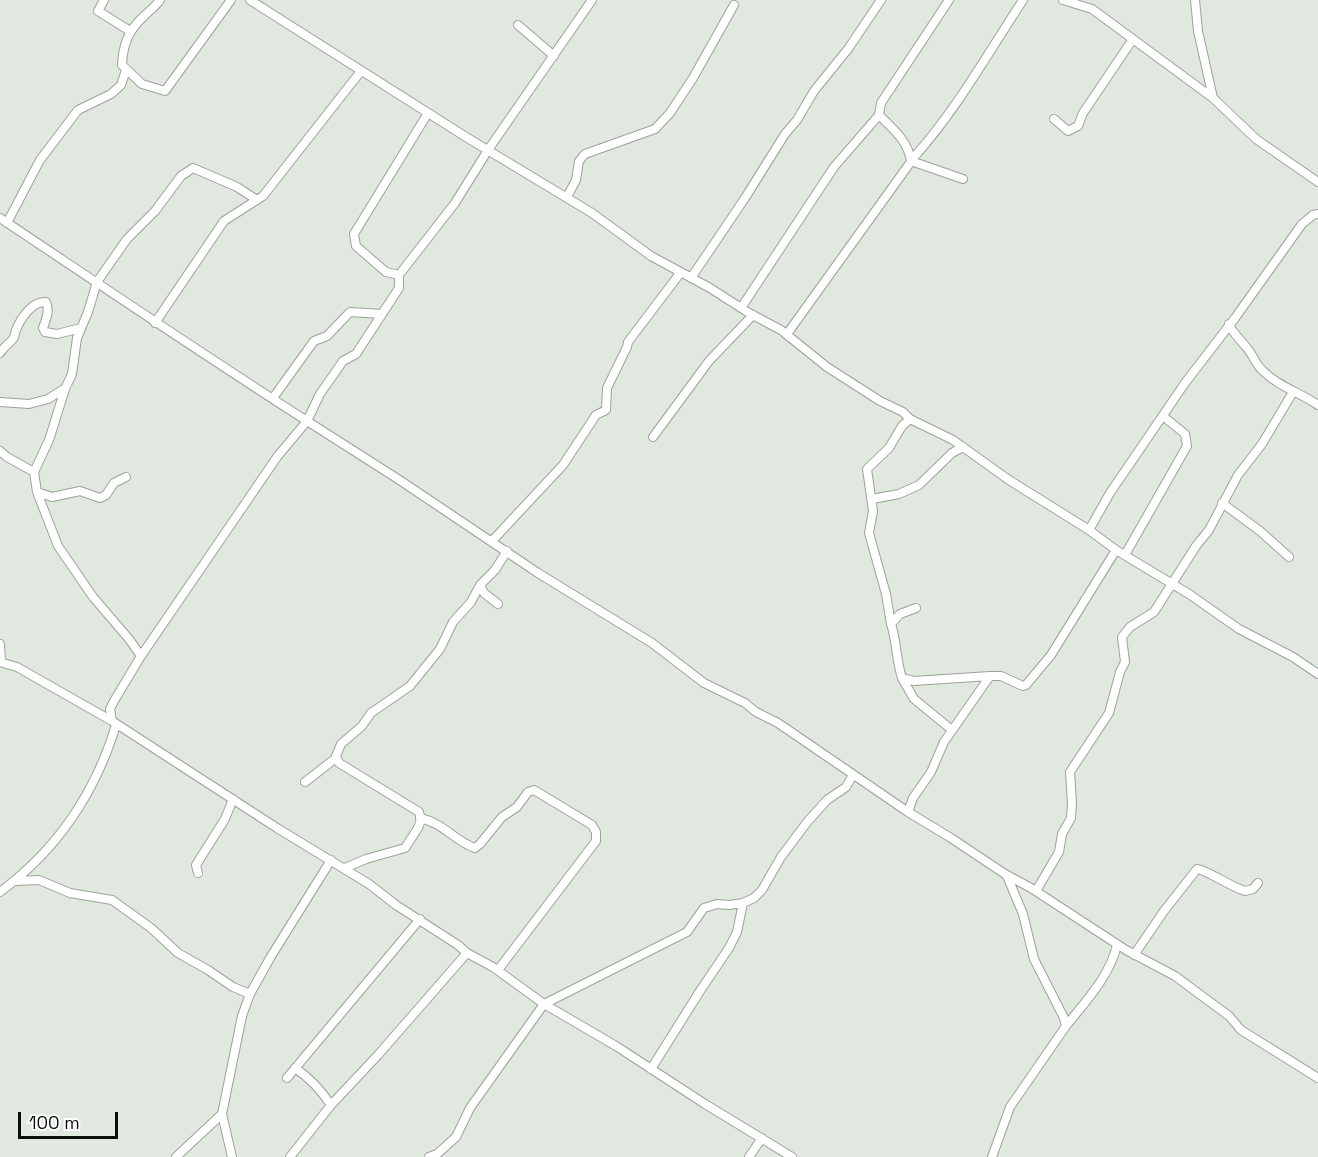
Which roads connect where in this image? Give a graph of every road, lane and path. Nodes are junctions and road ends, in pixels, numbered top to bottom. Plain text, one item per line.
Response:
1 (104, 0) edge
2 (160, 0) edge
3 (231, 0) edge
4 (250, 0) edge
5 (592, 0) edge
6 (881, 0) edge
7 (949, 0) edge
8 (1023, 0) edge
9 (1063, 0) edge
10 (1195, 0) edge
11 (734, 5) dead end
12 (518, 25) dead end
13 (130, 31) junction
14 (1133, 39) junction
15 (554, 56) junction
16 (126, 70) junction
17 (361, 71) junction
18 (1213, 98) junction
19 (428, 113) junction
20 (879, 115) junction
21 (1054, 119) dead end
22 (488, 150) junction
23 (911, 161) junction
24 (963, 179) dead end
25 (1318, 182) edge
26 (567, 197) junction
27 (257, 200) junction
28 (1318, 214) edge
29 (3, 220) edge
30 (681, 272) junction
31 (399, 275) junction
32 (691, 278) junction
33 (97, 282) junction
34 (741, 308) junction
35 (382, 314) junction
36 (753, 315) junction
37 (155, 323) junction
38 (1230, 324) junction
39 (81, 328) junction
40 (787, 334) junction
41 (0, 353) edge
42 (65, 389) junction
43 (1293, 393) junction
44 (273, 398) junction
45 (0, 402) edge
46 (1318, 405) edge
47 (1163, 416) junction
48 (910, 419) junction
49 (307, 421) junction
50 (653, 438) dead end
51 (963, 447) junction
52 (0, 451) edge
53 (34, 472) junction
54 (126, 477) dead end
55 (37, 492) junction
56 (872, 499) junction
57 (1222, 503) junction
58 (1089, 530) junction
59 (492, 541) junction
60 (1116, 550) junction
61 (507, 552) junction
62 (1125, 555) junction
63 (1289, 557) dead end
64 (1172, 584) junction
65 (480, 585) junction
66 (498, 604) dead end
67 (916, 608) dead end
68 (891, 624) junction
69 (0, 644) edge
70 (141, 656) junction
71 (1, 662) edge
72 (1318, 674) edge
73 (990, 676) junction
74 (902, 678) junction
75 (114, 723) junction
76 (952, 730) junction
77 (336, 758) junction
78 (853, 775) junction
79 (305, 782) dead end
80 (232, 799) junction
81 (908, 812) junction
82 (420, 818) junction
83 (331, 860) junction
84 (345, 868) junction
85 (198, 873) dead end
86 (1007, 875) junction
87 (15, 881) junction
88 (1258, 883) dead end
89 (1036, 891) junction
90 (0, 892) edge
91 (743, 903) junction
92 (420, 919) junction
93 (1117, 945) junction
94 (467, 953) junction
95 (1134, 955) junction
96 (498, 970) junction
97 (250, 994) junction
98 (544, 1004) junction
99 (1066, 1026) junction
100 (295, 1068) junction
101 (651, 1069) junction
102 (287, 1078) dead end
103 (1318, 1078) edge
104 (331, 1105) junction
105 (222, 1114) junction
106 (762, 1138) junction
107 (176, 1157) edge
108 (232, 1157) edge
109 (290, 1157) edge
110 (429, 1157) edge
111 (749, 1157) edge
112 (792, 1157) edge
113 (992, 1157) edge

1 - 13 street
2 - 13 street
3 - 16 street
4 - 17 street
5 - 15 street
6 - 32 street
7 - 20 street
8 - 23 street
9 - 14 street
10 - 18 street
11 - 26 street
12 - 15 street
13 - 16 street
14 - 18 street
14 - 21 street
15 - 22 street
16 - 29 street
17 - 19 street
17 - 27 street
18 - 25 street
19 - 22 street
19 - 31 street
20 - 23 street
20 - 34 street
22 - 26 street
22 - 31 street
23 - 24 street
23 - 40 street
26 - 30 street
27 - 33 street
27 - 37 street
28 - 38 street
29 - 33 street
30 - 32 street
30 - 59 street
31 - 35 street
32 - 34 street
33 - 37 street
33 - 39 street
34 - 36 street
35 - 44 street
35 - 49 street
36 - 40 street
36 - 50 street
37 - 44 street
38 - 43 street
38 - 47 street
39 - 41 street
39 - 42 street
40 - 48 street
42 - 45 street
42 - 53 street
43 - 46 street
43 - 57 street
44 - 49 street
47 - 58 street
47 - 62 street
48 - 51 street
48 - 56 street
49 - 59 street
49 - 70 street
51 - 56 street
51 - 58 street
52 - 53 street
53 - 55 street
54 - 55 street
55 - 70 street
56 - 68 street
57 - 63 street
57 - 64 street
58 - 60 street
59 - 61 street
60 - 62 street
60 - 73 street
61 - 65 street
61 - 78 street
62 - 64 street
64 - 72 street
64 - 89 street
65 - 66 street
65 - 77 street
67 - 68 street
68 - 74 street
69 - 71 street
70 - 75 street
71 - 75 street
73 - 74 street
73 - 76 street
74 - 76 street
75 - 80 street
75 - 87 street
76 - 81 street
77 - 79 street
77 - 82 street
78 - 81 street
78 - 91 street
80 - 83 street
80 - 85 street
81 - 86 street
82 - 84 street
82 - 96 street
83 - 84 street
83 - 97 street
84 - 92 street
86 - 89 street
86 - 99 street
87 - 90 street
87 - 97 street
88 - 95 street
89 - 93 street
91 - 98 street
91 - 101 street
92 - 94 street
92 - 100 street
93 - 95 street
93 - 99 street
94 - 96 street
94 - 104 street
95 - 103 street
96 - 98 street
97 - 105 street
98 - 101 street
98 - 110 street
99 - 113 street
100 - 102 street
100 - 104 street
101 - 106 street
104 - 109 street
105 - 107 street
105 - 108 street
106 - 111 street
106 - 112 street

